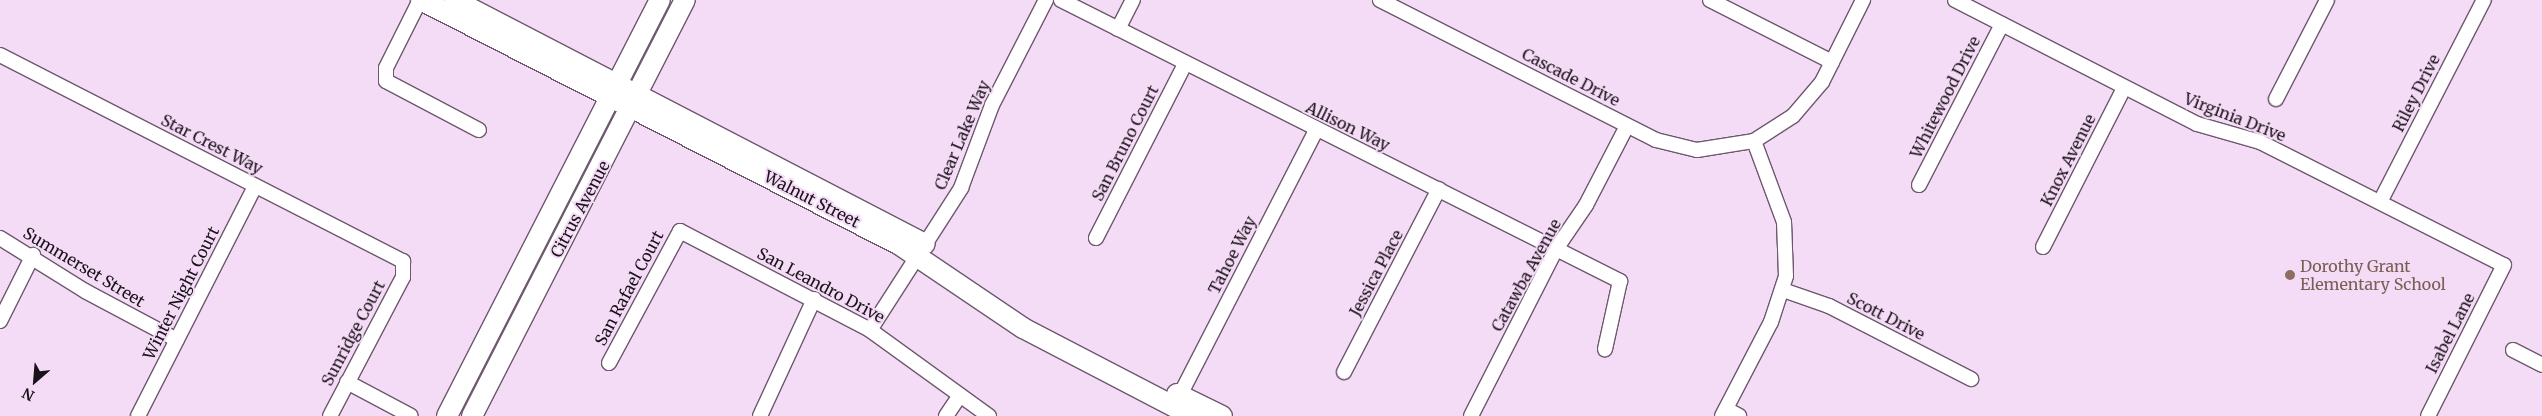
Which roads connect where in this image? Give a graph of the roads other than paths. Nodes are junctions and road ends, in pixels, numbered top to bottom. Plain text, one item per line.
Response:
1 (420, 0) edge
2 (454, 0) edge
3 (660, 0) edge
4 (685, 0) edge
5 (1046, 0) edge
6 (1061, 0) edge
7 (1133, 0) edge
8 (1380, 0) edge
9 (1710, 0) edge
10 (1863, 0) edge
11 (1954, 0) edge
12 (2327, 0) edge
13 (2484, 0) edge
14 (1395, 3) edge
15 (2002, 24) junction
16 (1118, 29) junction
17 (0, 55) edge
18 (1832, 62) junction
19 (1185, 64) junction
20 (2124, 88) junction
21 (614, 90) junction
22 (2276, 99) dead end
23 (636, 101) junction
24 (1627, 126) junction
25 (479, 130) dead end
26 (1316, 130) junction
27 (1754, 141) junction
28 (1919, 185) dead end
29 (256, 186) junction
30 (1439, 189) junction
31 (2380, 202) junction
32 (680, 231) joint
33 (0, 238) edge
34 (1096, 238) dead end
35 (2043, 247) dead end
36 (1556, 249) junction
37 (923, 250) junction
38 (33, 255) junction
39 (2504, 265) joint
40 (405, 266) joint
41 (1783, 290) junction
42 (814, 299) junction
43 (0, 321) edge
44 (870, 330) junction
45 (177, 340) junction
46 (1605, 349) dead end
47 (2513, 350) dead end
48 (609, 362) dead end
49 (2542, 365) edge
50 (1344, 372) dead end
51 (1971, 379) dead end
52 (347, 382) junction
53 (960, 395) junction
54 (1174, 406) edge
55 (1724, 413) edge
56 (138, 416) edge
57 (330, 416) edge
58 (412, 416) edge
59 (448, 416) edge
60 (472, 416) edge
61 (760, 416) edge
62 (946, 416) edge
63 (989, 416) edge
64 (1192, 416) edge
65 (1222, 416) edge
66 (1471, 416) edge
67 (1739, 416) edge
68 (2428, 416) edge

1 - 21 street, Walnut Street
1 - 25 street
2 - 21 street, Walnut Street
3 - 21 street, Citrus Avenue
4 - 23 street, Citrus Avenue
5 - 37 street, Clear Lake Way
6 - 16 street, Allison Way
7 - 16 street
8 - 14 street, Cascade Drive
9 - 18 street
10 - 18 street
11 - 15 street, Virginia Drive
12 - 22 street
13 - 31 street, Riley Drive
14 - 24 street, Cascade Drive
15 - 20 street, Virginia Drive
15 - 28 street, Whitewood Drive
16 - 19 street, Allison Way
17 - 29 street, Star Crest Way
18 - 27 street
19 - 26 street, Allison Way
19 - 34 street, San Bruno Court
20 - 31 street, Virginia Drive
20 - 35 street, Knox Avenue
21 - 23 street, Walnut Street
21 - 59 street, Citrus Avenue
23 - 37 street, Walnut Street
23 - 60 street, Citrus Avenue
24 - 27 street, Cascade Drive
24 - 36 street, Catawba Avenue
26 - 30 street, Allison Way
26 - 54 street, Tahoe Way
27 - 41 street
29 - 40 street, Star Crest Way
29 - 45 street, Winter Night Court
30 - 36 street, Allison Way
30 - 50 street, Jessica Place
31 - 39 street, Virginia Drive
32 - 42 street, San Leandro Drive
32 - 48 street, San Rafael Court
33 - 38 street, Summerset Street
36 - 46 street, Allison Way
36 - 66 street, Catawba Avenue
37 - 44 street, Clear Lake Way
37 - 54 street, Walnut Street
38 - 43 street
38 - 45 street, Summerset Street
39 - 68 street, Isabel Lane
40 - 52 street, Sunridge Court
41 - 51 street, Scott Drive
41 - 55 street
42 - 44 street, San Leandro Drive
42 - 61 street
44 - 53 street, San Leandro Drive
45 - 56 street, Winter Night Court
47 - 49 street
52 - 57 street, Sunridge Court
52 - 58 street
53 - 62 street
53 - 63 street, San Leandro Drive
54 - 64 street, Walnut Street
54 - 65 street, Walnut Street
55 - 67 street

